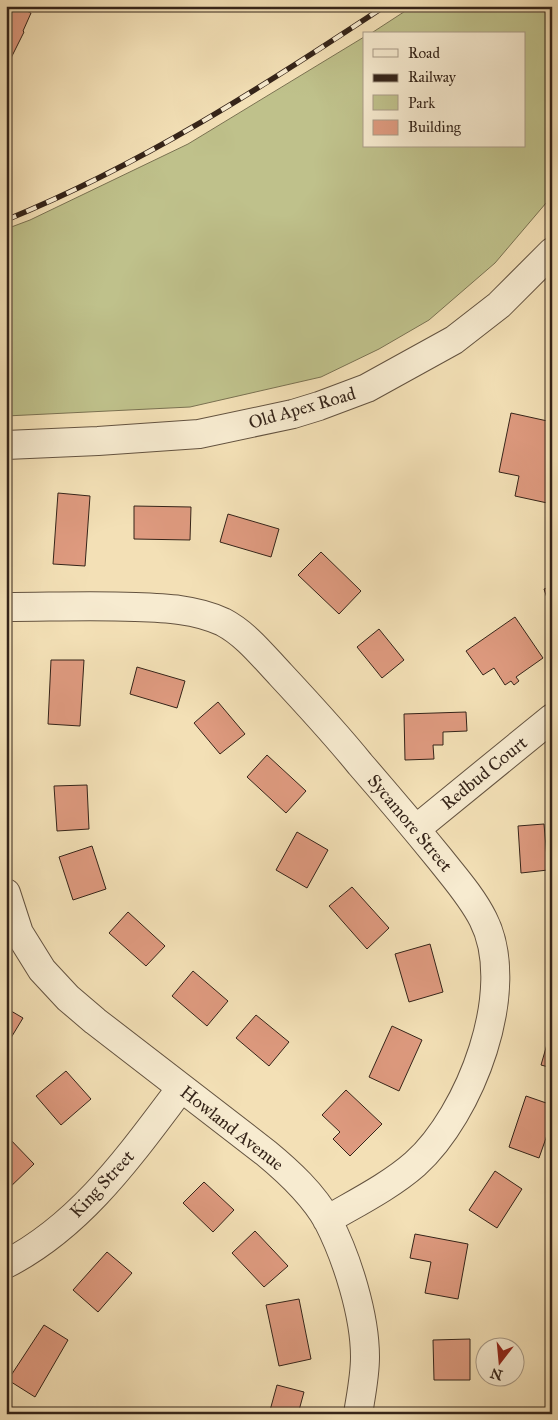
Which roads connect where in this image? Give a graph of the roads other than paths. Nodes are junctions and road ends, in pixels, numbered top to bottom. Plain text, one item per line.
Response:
1 (549, 261) edge
2 (6, 445) edge
3 (6, 607) edge
4 (552, 718) edge
5 (416, 829) junction
6 (6, 893) edge
7 (13, 934) edge
8 (181, 1088) junction
9 (328, 1220) junction
10 (6, 1264) edge
11 (358, 1414) edge

1 - 2 street, Old Apex Road
3 - 5 street, Sycamore Street
4 - 5 street, Redbud Court
5 - 9 street, Sycamore Street
6 - 7 street, Howland Avenue
7 - 8 street, Howland Avenue
8 - 9 street, Howland Avenue
8 - 10 street, King Street
9 - 11 street, Howland Avenue

